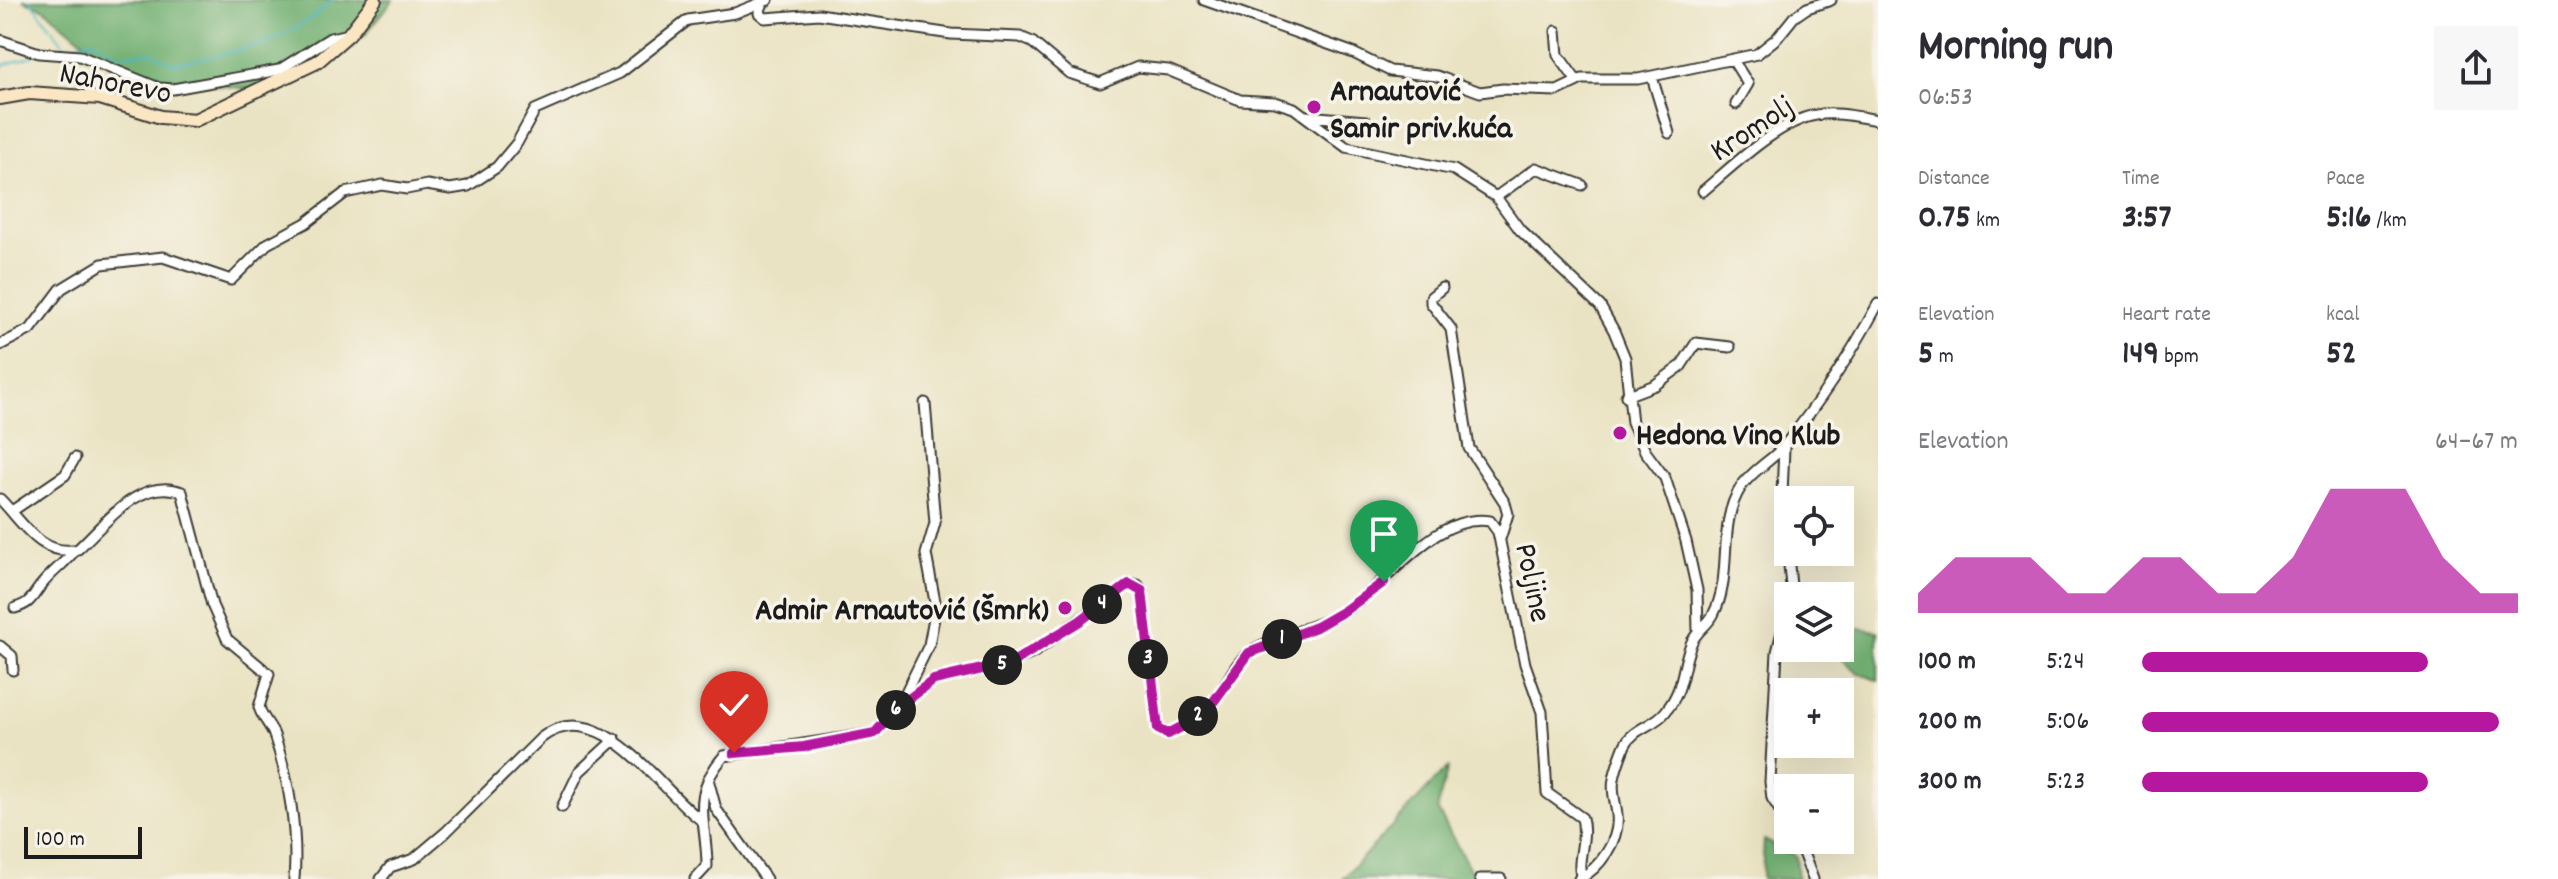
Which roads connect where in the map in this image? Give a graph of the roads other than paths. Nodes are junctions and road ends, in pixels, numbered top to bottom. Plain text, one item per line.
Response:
1 (375, 0) edge
2 (1204, 0) edge
3 (1831, 0) edge
4 (766, 2) edge
5 (1556, 31) dead end
6 (349, 34) junction
7 (0, 40) edge
8 (1733, 60) junction
9 (1652, 77) junction
10 (1576, 80) junction
11 (0, 98) edge
12 (1736, 104) dead end
13 (1304, 115) junction
14 (1878, 120) edge
15 (1366, 121) dead end
16 (1669, 133) dead end
17 (1582, 185) dead end
18 (1703, 191) dead end
19 (1496, 197) junction
20 (1442, 288) dead end
21 (1878, 304) edge
22 (0, 345) edge
23 (1730, 347) dead end
24 (1626, 396) junction
25 (925, 403) dead end
26 (1784, 448) junction
27 (75, 458) dead end
28 (0, 499) edge
29 (12, 511) junction
30 (1500, 539) junction
31 (75, 550) junction
32 (1791, 582) edge
33 (15, 608) dead end
34 (1698, 631) junction
35 (0, 646) edge
36 (1776, 662) edge
37 (13, 670) dead end
38 (898, 707) junction
39 (615, 739) junction
40 (708, 779) junction
41 (1774, 801) edge
42 (562, 807) dead end
43 (701, 820) junction
44 (1803, 854) edge
45 (1580, 878) edge
46 (294, 879) edge
47 (381, 879) edge
48 (695, 879) edge
49 (766, 879) edge
50 (1480, 879) edge
51 (1501, 879) edge
52 (1813, 879) edge

1 - 6 street, Nahorevo
2 - 10 street
3 - 8 street
4 - 13 street
4 - 22 street
5 - 10 street
6 - 7 street
6 - 11 street, Nahorevo
8 - 9 street
8 - 12 street
9 - 10 street
9 - 16 street
13 - 15 street
13 - 19 street
14 - 18 street, Kromolj
17 - 19 street
19 - 24 street
20 - 30 street
21 - 26 street
23 - 24 street
24 - 34 street
25 - 38 street
26 - 32 street
26 - 34 street, Poljine
27 - 29 street
28 - 29 street
29 - 31 street
30 - 38 street, Poljine
30 - 45 street, Poljine
31 - 33 street
31 - 46 street
34 - 45 street, Poljine
35 - 37 street
36 - 41 street
38 - 40 street, Poljine
39 - 42 street
39 - 43 street
39 - 47 street
40 - 43 street
40 - 49 street
43 - 48 street
44 - 52 street
50 - 51 street

